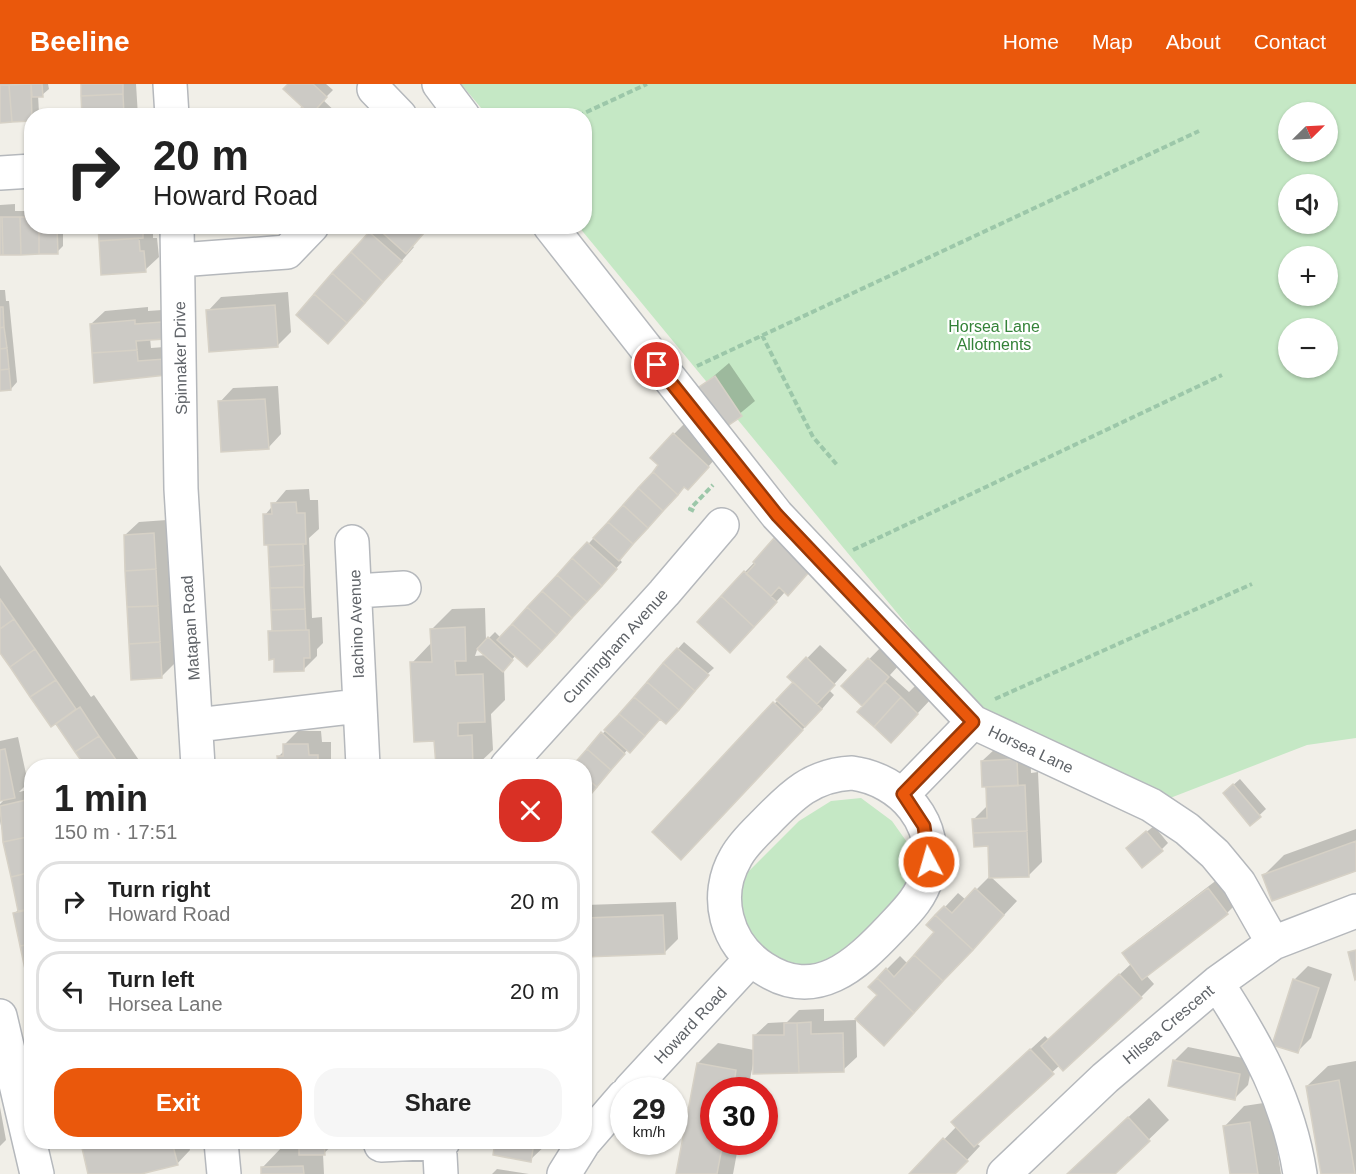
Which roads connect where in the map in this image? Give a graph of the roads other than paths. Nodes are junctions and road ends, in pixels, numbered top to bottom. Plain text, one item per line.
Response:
1 (170, 84) edge
2 (439, 84) edge
3 (374, 90) dead end
4 (172, 108) edge
5 (398, 108) edge
6 (457, 108) edge
7 (24, 172) edge
8 (0, 173) edge
9 (177, 234) edge
10 (304, 234) edge
11 (556, 234) edge
12 (179, 260) junction
13 (181, 489) joint
14 (722, 525) dead end
15 (352, 542) dead end
16 (404, 588) dead end
17 (356, 591) junction
18 (358, 706) junction
19 (973, 722) junction
20 (197, 724) junction
21 (198, 759) edge
22 (362, 759) edge
23 (513, 759) edge
24 (903, 794) junction
25 (1356, 911) edge
26 (1273, 943) junction
27 (751, 959) junction
28 (1217, 983) junction
29 (0, 1016) edge
30 (642, 1077) edge
31 (610, 1112) edge
32 (24, 1118) edge
33 (592, 1133) edge
34 (31, 1149) edge
35 (222, 1149) edge
36 (407, 1149) edge
37 (580, 1149) edge
38 (442, 1157) edge
39 (37, 1174) edge
40 (224, 1174) edge
41 (564, 1174) edge
42 (1004, 1174) edge
43 (1300, 1174) edge

1 - 4 street
2 - 6 street
3 - 5 street
7 - 8 street
9 - 12 street, Spinnaker Drive
10 - 12 street
11 - 19 street, Horsea Lane
12 - 13 street, Spinnaker Drive
13 - 20 street, Matapan Road
14 - 23 street, Cunningham Avenue
15 - 17 street, Iachino Avenue
16 - 17 street
17 - 18 street, Iachino Avenue
18 - 20 street
18 - 22 street, Iachino Avenue
19 - 24 street
19 - 26 street, Horsea Lane
20 - 21 street, Matapan Road
24 - 27 street
24 - 27 street
25 - 26 street, Hilsea Crescent
26 - 28 street, Hilsea Crescent
27 - 30 street, Howard Road
28 - 42 street, Hilsea Crescent
28 - 43 street
29 - 32 street
31 - 33 street
34 - 39 street
35 - 40 street
36 - 38 street
37 - 41 street

